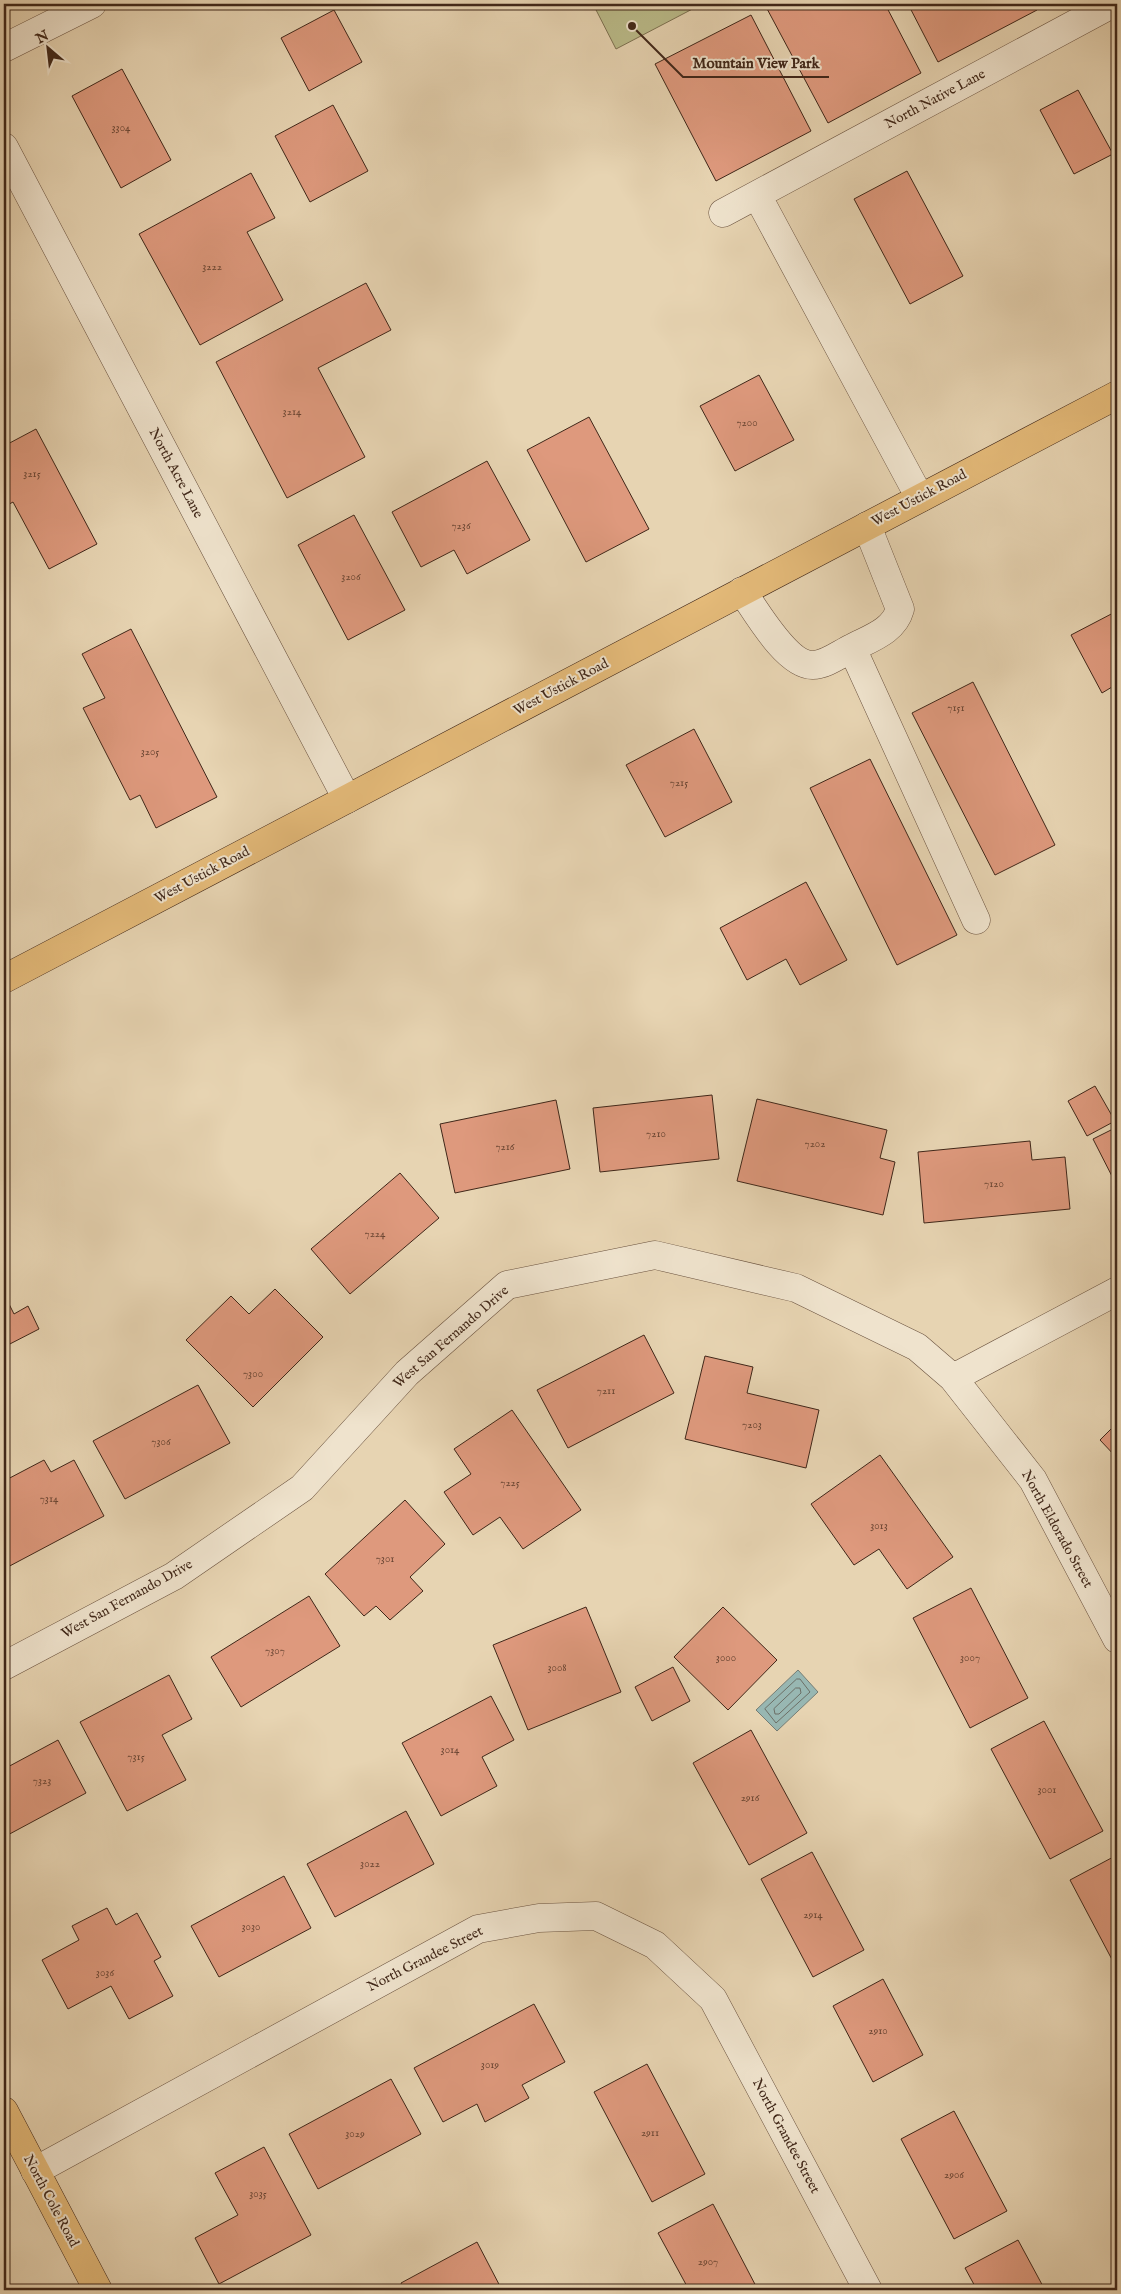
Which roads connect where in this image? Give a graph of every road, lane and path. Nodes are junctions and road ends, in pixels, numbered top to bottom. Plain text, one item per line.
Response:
1 (92, 4) edge
2 (1112, 4) edge
3 (4, 48) edge
4 (4, 147) edge
5 (757, 195) junction
6 (723, 213) dead end
7 (1117, 394) edge
8 (920, 498) junction
9 (867, 526) junction
10 (742, 591) junction
11 (852, 648) junction
12 (348, 799) junction
13 (976, 920) dead end
14 (4, 978) edge
15 (1117, 1291) edge
16 (953, 1378) junction
17 (1117, 1639) edge
18 (4, 1666) edge
19 (4, 2111) edge
20 (35, 2171) junction
21 (98, 2290) edge
22 (868, 2290) edge

1 - 3 street
2 - 5 street, North Native Lane
4 - 12 street, North Acre Lane
5 - 6 street, North Native Lane
5 - 8 street
7 - 8 main road, West Ustick Road
8 - 9 main road, West Ustick Road
9 - 10 main road, West Ustick Road
9 - 11 street
10 - 11 street
10 - 12 main road, West Ustick Road
11 - 13 street
12 - 14 main road, West Ustick Road
15 - 16 street
16 - 17 street, North Eldorado Street
16 - 18 street, West San Fernando Drive
19 - 20 main road, North Cole Road
20 - 21 main road, North Cole Road
20 - 22 street, North Grandee Street

